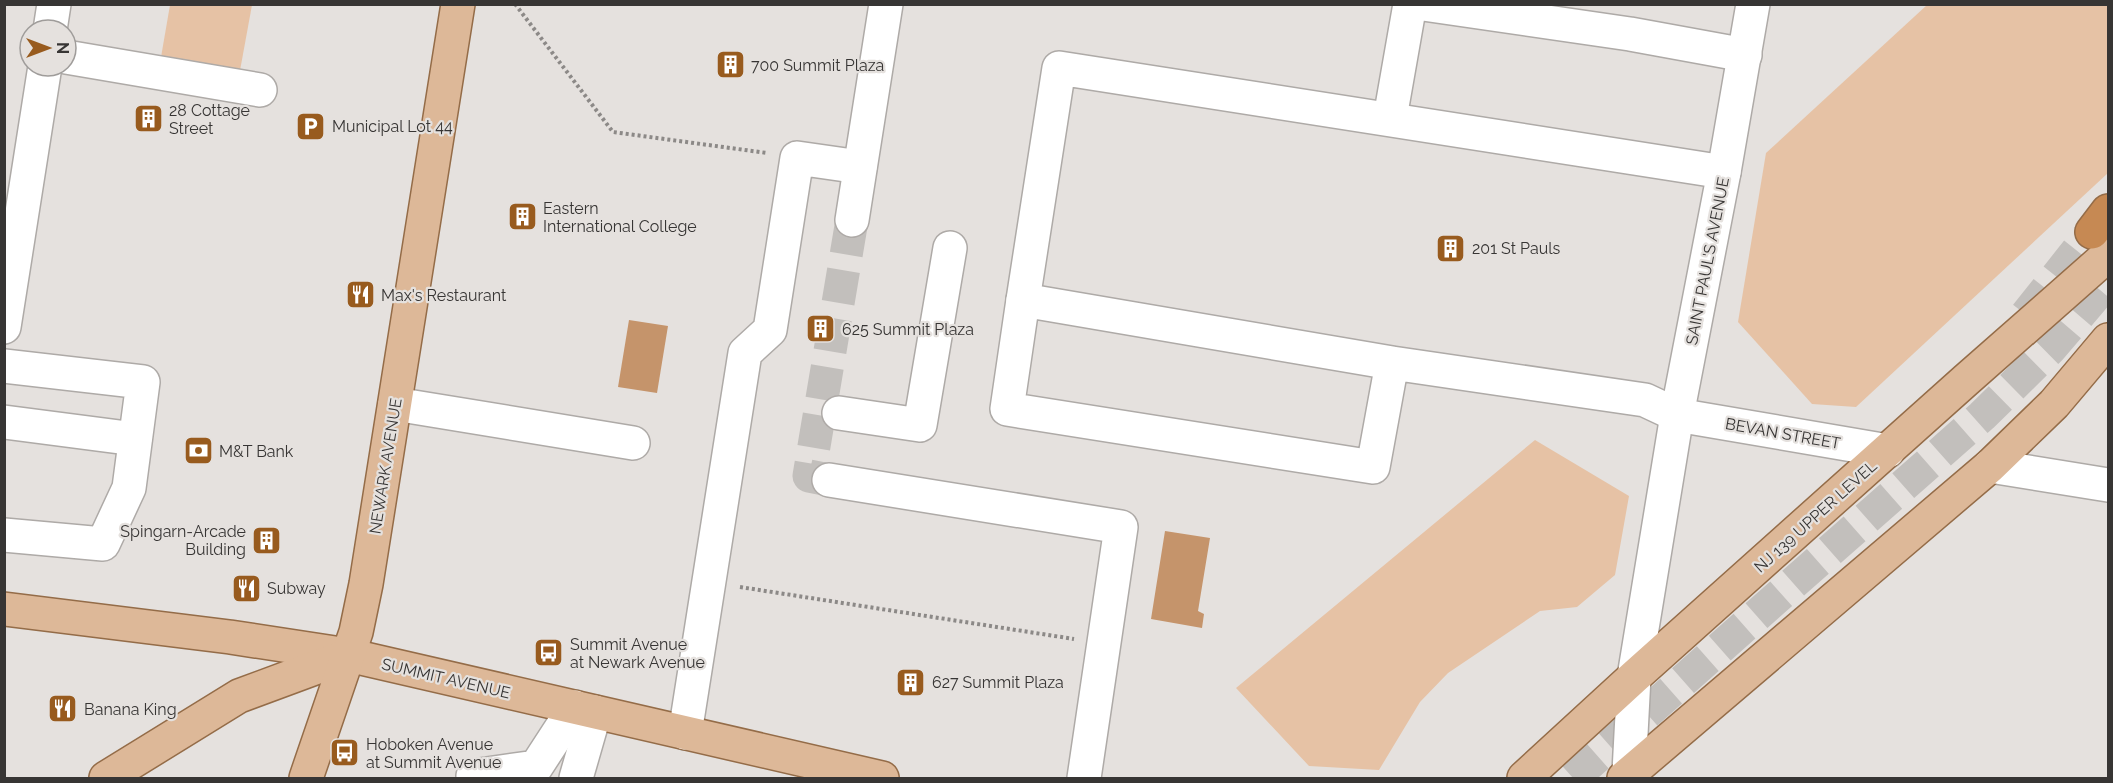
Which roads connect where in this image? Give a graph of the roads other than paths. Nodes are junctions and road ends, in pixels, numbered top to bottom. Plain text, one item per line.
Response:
1 (458, 4) edge
2 (886, 4) edge
3 (1410, 4) edge
4 (1423, 4) edge
5 (1753, 4) edge
6 (1745, 55) junction
7 (78, 59) edge
8 (43, 78) edge
9 (260, 90) dead end
10 (1390, 118) junction
11 (860, 167) junction
12 (1724, 172) junction
13 (852, 220) tunnel mouth
14 (2103, 233) edge
15 (950, 248) dead end
16 (1023, 300) junction
17 (4, 327) edge
18 (2109, 340) edge
19 (1392, 363) junction
20 (4, 366) edge
21 (395, 404) junction
22 (839, 413) dead end
23 (1677, 415) junction
24 (4, 422) edge
25 (135, 439) junction
26 (633, 443) dead end
27 (1888, 451) junction
28 (1990, 466) junction
29 (829, 480) tunnel mouth
30 (2109, 485) edge
31 (4, 535) edge
32 (4, 609) edge
33 (348, 656) junction
34 (1634, 677) junction
35 (585, 710) junction
36 (685, 733) junction
37 (1627, 775) edge
38 (473, 776) dead end
39 (106, 778) edge
40 (306, 778) edge
41 (576, 778) edge
42 (882, 778) edge
43 (1084, 778) edge
44 (1524, 778) edge

1 - 21 main road, NEWARK AVENUE
2 - 11 street
3 - 10 street
4 - 6 street
5 - 6 street, SAINT PAUL'S AVENUE
6 - 12 street, SAINT PAUL'S AVENUE
7 - 9 street
8 - 17 street
10 - 12 street
10 - 16 street
11 - 13 street
11 - 36 street
12 - 23 street, SAINT PAUL'S AVENUE
14 - 27 main road, NJ 139 UPPER LEVEL
15 - 22 street
16 - 19 street, BEVAN STREET
16 - 19 street
18 - 28 main road
19 - 23 street, BEVAN STREET
20 - 25 street
21 - 26 street
21 - 33 main road, NEWARK AVENUE
23 - 27 street, BEVAN STREET
23 - 34 street, SAINT PAUL'S AVENUE
24 - 25 street
25 - 31 street
27 - 34 main road, NJ 139 UPPER LEVEL
28 - 30 street
28 - 37 main road
29 - 43 street
32 - 33 main road, SUMMIT AVENUE
33 - 35 main road, SUMMIT AVENUE
33 - 39 main road
33 - 40 main road, NEWARK AVENUE
34 - 37 street, SAINT PAUL'S AVENUE
34 - 44 main road, NJ 139 UPPER LEVEL
35 - 36 main road, SUMMIT AVENUE
35 - 38 street
35 - 41 street
36 - 42 main road, SUMMIT AVENUE

